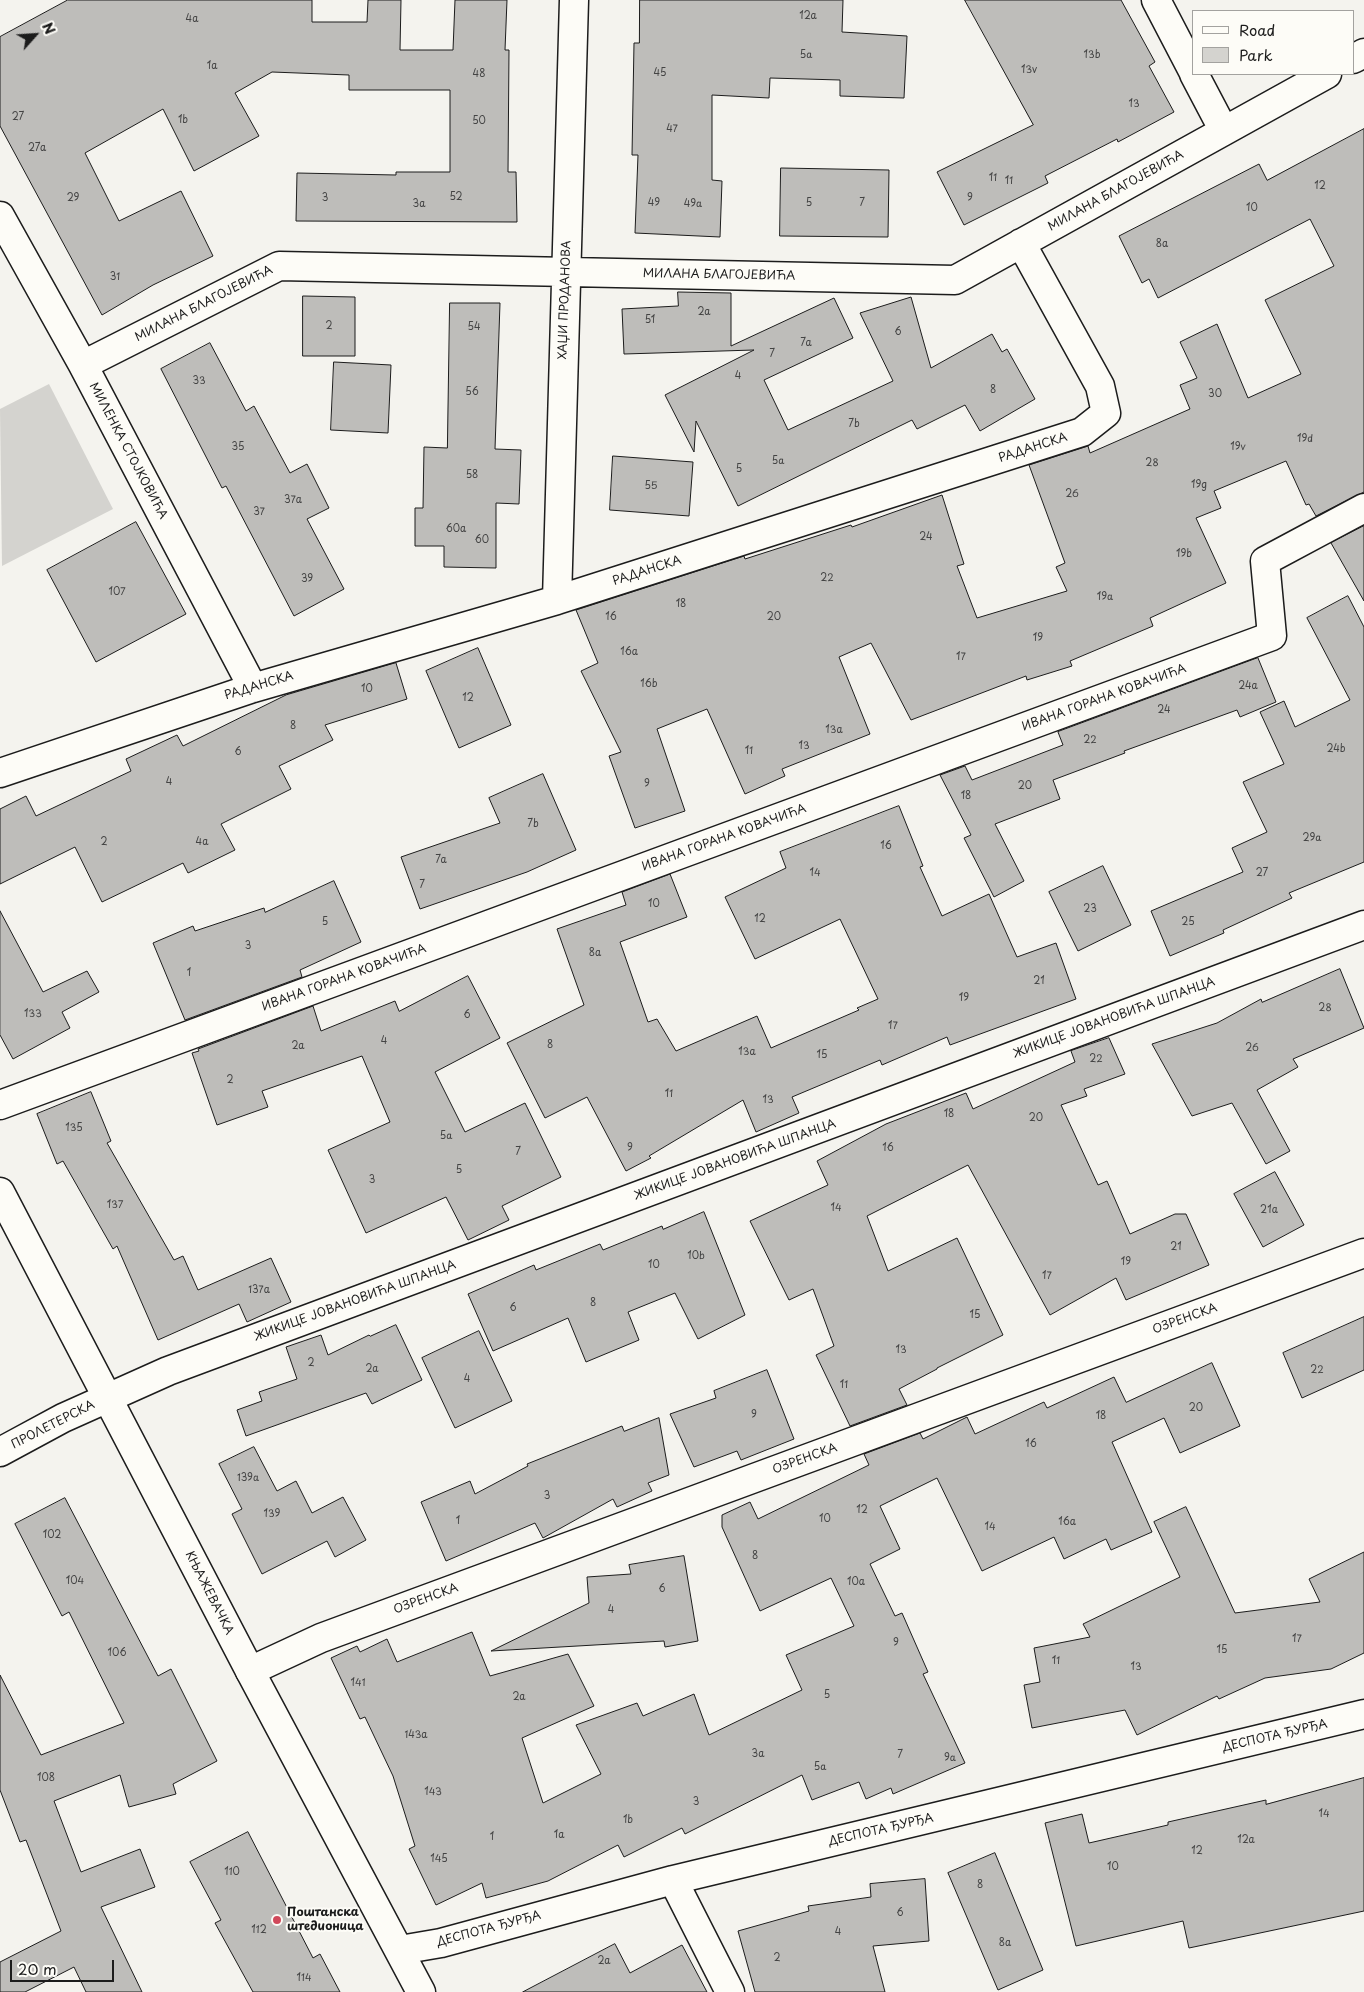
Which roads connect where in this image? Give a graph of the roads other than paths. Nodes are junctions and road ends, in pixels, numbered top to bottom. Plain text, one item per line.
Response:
1 (574, 0) edge
2 (1156, 0) edge
3 (1192, 70) edge
4 (1195, 75) edge
5 (1325, 75) edge
6 (1224, 131) junction
7 (0, 216) edge
8 (1021, 243) junction
9 (566, 271) junction
10 (83, 366) junction
11 (1364, 508) edge
12 (557, 600) junction
13 (252, 688) junction
14 (0, 773) edge
15 (1364, 925) edge
16 (0, 1105) edge
17 (0, 1192) edge
18 (1364, 1253) edge
19 (107, 1398) junction
20 (0, 1452) edge
21 (250, 1671) junction
22 (1364, 1714) edge
23 (672, 1880) junction
24 (400, 1950) junction
25 (421, 1992) edge
26 (730, 1992) edge

1 - 9 street, ХАЏИ ПРОДАНОВА
2 - 3 street
4 - 6 street
5 - 6 street, МИЛАНА БЛАГОЈЕВИЋА
6 - 8 street, МИЛАНА БЛАГОЈЕВИЋА
7 - 10 street, МИЛЕНКА СТОЈКОВИЋА
8 - 9 street, МИЛАНА БЛАГОЈЕВИЋА
8 - 12 street, РАДАНСКА
9 - 10 street, МИЛАНА БЛАГОЈЕВИЋА
9 - 12 street, ХАЏИ ПРОДАНОВА
10 - 13 street, МИЛЕНКА СТОЈКОВИЋА
11 - 16 street, ИВАНА ГОРАНА КОВАЧИЋА
12 - 13 street, РАДАНСКА
13 - 14 street, РАДАНСКА
15 - 19 street, ЖИКИЦЕ ЈОВАНОВИЋА ШПАНЦА
17 - 19 street, КЊАЖЕВАЧКА
18 - 21 street, ОЗРЕНСКА
19 - 20 street, ПРОЛЕТЕРСКА
19 - 21 street, КЊАЖЕВАЧКА
21 - 24 street, КЊАЖЕВАЧКА
22 - 23 street, ДЕСПОТА ЂУРЂА
23 - 24 street, ДЕСПОТА ЂУРЂА
23 - 26 street
24 - 25 street, КЊАЖЕВАЧКА

